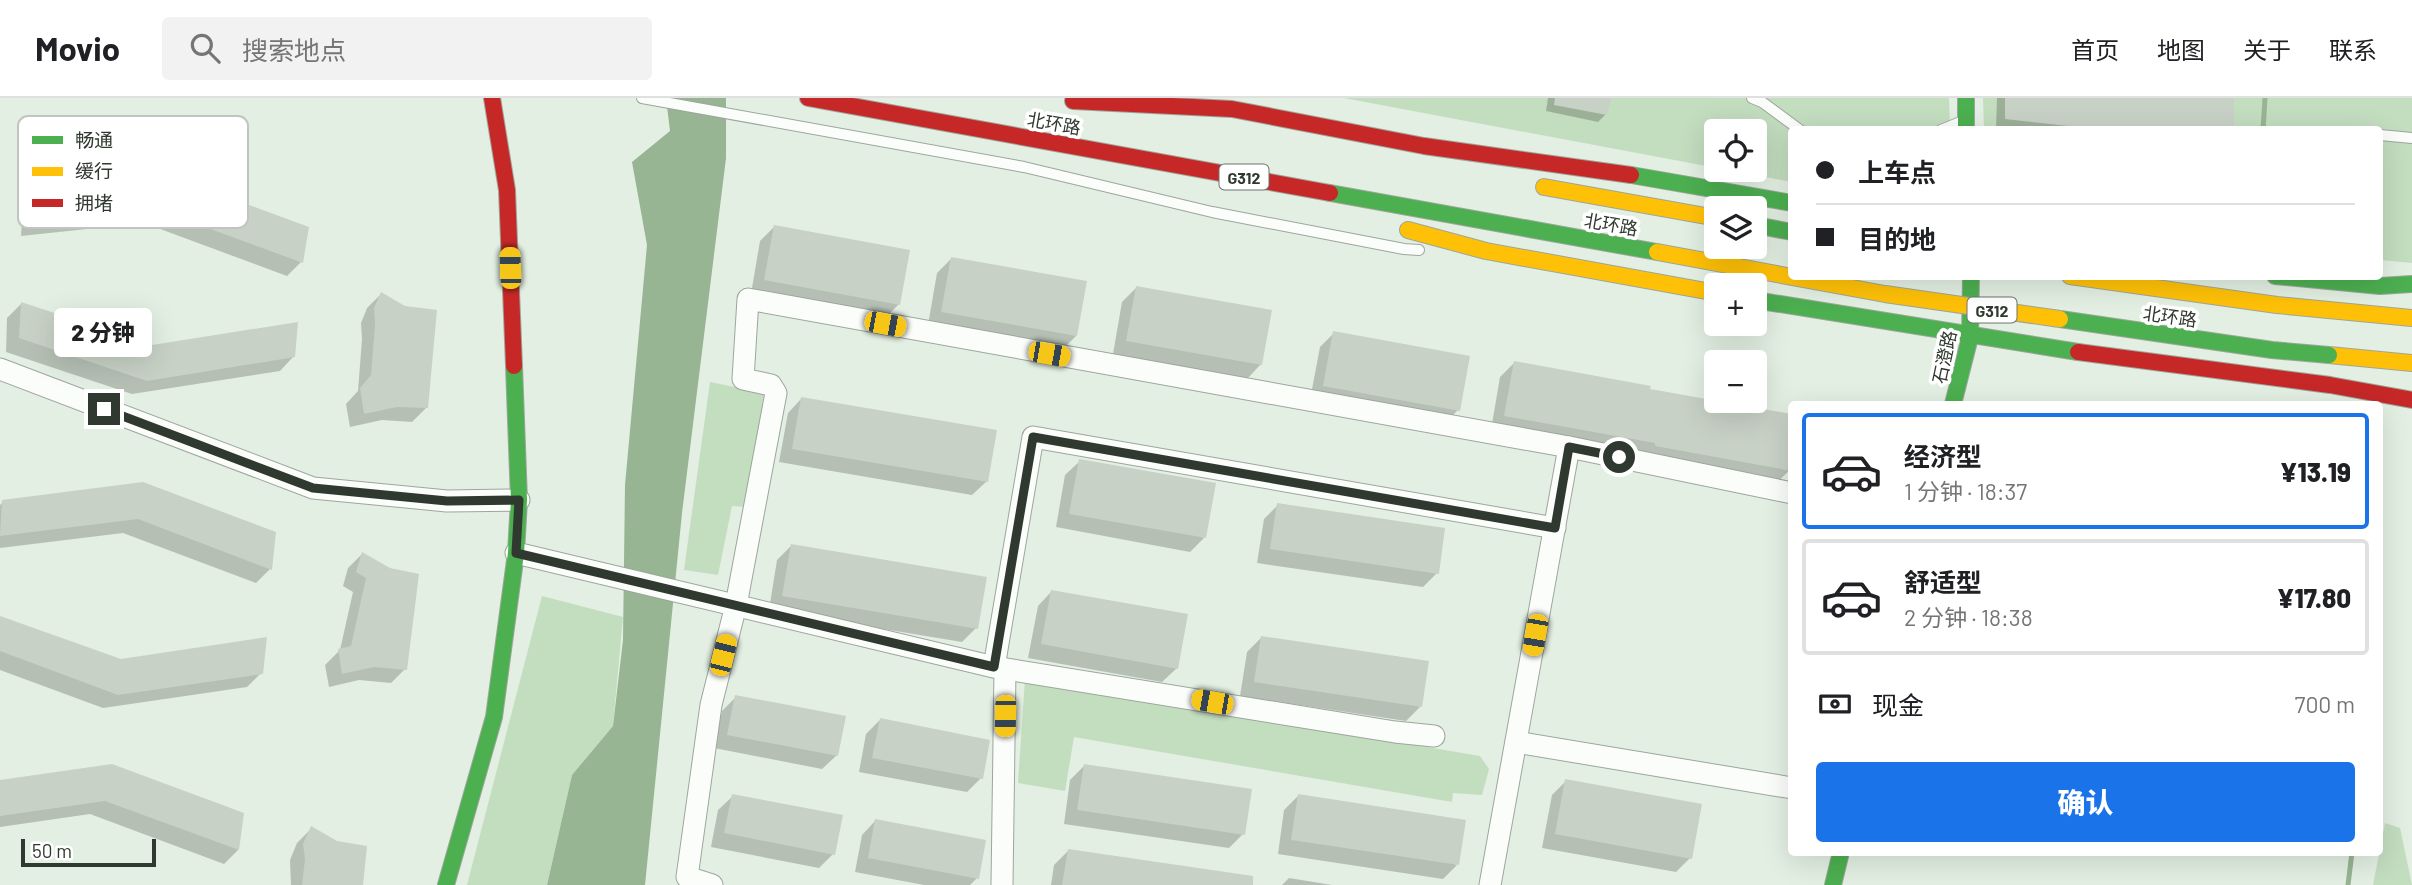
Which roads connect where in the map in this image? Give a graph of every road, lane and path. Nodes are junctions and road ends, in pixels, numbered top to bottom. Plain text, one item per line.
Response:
1 (492, 98) edge
2 (642, 98) edge
3 (808, 98) edge
4 (1056, 98) edge
5 (1752, 98) edge
6 (1966, 98) edge
7 (1073, 101) junction
8 (1196, 123) dead end
9 (1966, 125) edge
10 (1795, 126) edge
11 (2383, 135) edge
12 (2412, 138) edge
13 (1495, 144) dead end
14 (1085, 149) junction
15 (1601, 170) junction
16 (1175, 182) dead end
17 (1525, 183) dead end
18 (1213, 196) dead end
19 (1239, 201) dead end
20 (1788, 202) edge
21 (1704, 216) edge
22 (1767, 227) edge
23 (1396, 228) dead end
24 (1788, 231) edge
25 (1486, 251) junction
26 (1788, 276) edge
27 (1810, 280) edge
28 (1971, 280) edge
29 (2099, 280) edge
30 (2311, 280) edge
31 (2412, 284) edge
32 (2380, 286) junction
33 (2412, 289) edge
34 (1704, 291) edge
35 (1767, 302) edge
36 (2412, 318) edge
37 (1970, 337) junction
38 (2412, 363) edge
39 (0, 369) edge
40 (2366, 389) junction
41 (2412, 393) edge
42 (2412, 400) edge
43 (1954, 401) edge
44 (1569, 447) junction
45 (1788, 492) edge
46 (519, 500) junction
47 (1555, 528) junction
48 (516, 553) junction
49 (736, 605) junction
50 (1000, 668) junction
51 (1434, 736) dead end
52 (1516, 742) junction
53 (1788, 787) edge
54 (1840, 856) edge
55 (446, 885) edge
56 (712, 885) edge
57 (1002, 885) edge
58 (1490, 885) edge
59 (1833, 885) edge

1 - 46 main road
2 - 25 lane
3 - 14 main road, 北环路 / G312
4 - 7 main road, 北环路
5 - 10 lane
6 - 9 main road
7 - 8 main road, 北环路
7 - 15 main road
11 - 12 lane
13 - 15 lane
14 - 16 main road
14 - 26 main road, 北环路 / G312, bridge
15 - 20 main road
17 - 21 main road, 北环路
18 - 19 main road
22 - 24 main road
23 - 25 main road
25 - 34 main road
27 - 38 main road, 北环路 / G312, bridge
28 - 37 main road, 石澄路
29 - 36 main road, 北环路
30 - 32 main road
31 - 32 main road
32 - 33 main road
35 - 37 main road
37 - 40 main road
37 - 43 main road, 石澄路
39 - 46 street
40 - 41 main road
40 - 42 main road
44 - 45 street
44 - 47 street
44 - 49 street
46 - 48 main road
47 - 50 street
47 - 52 street
48 - 49 street
48 - 55 main road
49 - 50 street
49 - 56 street
50 - 51 street
50 - 57 street
52 - 53 street
52 - 58 street
54 - 59 main road

